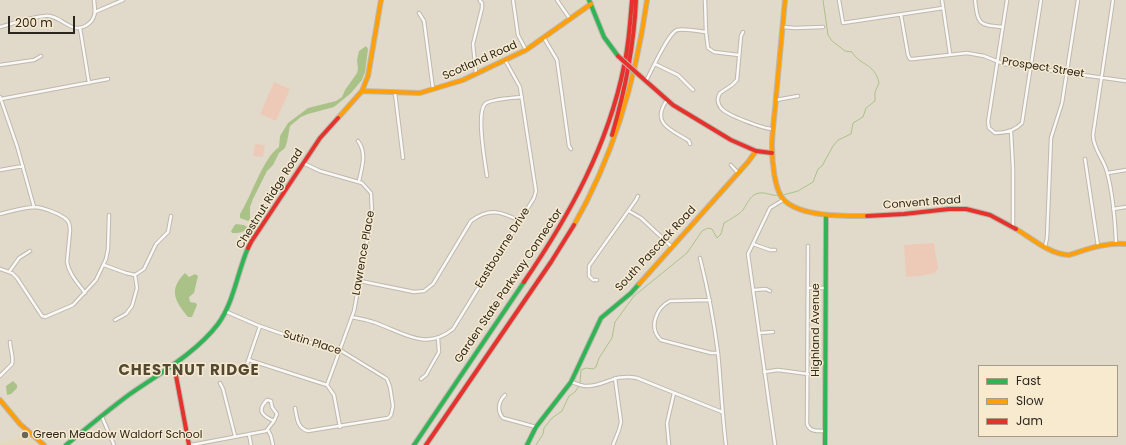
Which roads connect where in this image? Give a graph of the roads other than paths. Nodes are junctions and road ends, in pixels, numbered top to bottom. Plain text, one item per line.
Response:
1 (94, 0) edge
2 (123, 0) edge
3 (381, 0) edge
4 (513, 0) edge
5 (556, 0) edge
6 (632, 0) edge
7 (636, 0) edge
8 (647, 0) edge
9 (705, 0) edge
10 (786, 0) edge
11 (839, 0) edge
12 (942, 0) edge
13 (975, 0) edge
14 (1006, 0) edge
15 (1041, 0) edge
16 (1078, 0) edge
17 (1113, 0) edge
18 (480, 1) edge
19 (590, 2) edge
20 (943, 8) junction
21 (95, 12) junction
22 (419, 13) dead end
23 (901, 15) junction
24 (570, 19) junction
25 (0, 26) edge
26 (783, 27) junction
27 (823, 27) dead end
28 (80, 28) junction
29 (1002, 28) junction
30 (706, 32) junction
31 (743, 32) dead end
32 (544, 38) junction
33 (526, 50) junction
34 (950, 54) junction
35 (739, 55) junction
36 (41, 56) dead end
37 (505, 60) junction
38 (998, 62) junction
39 (655, 64) junction
40 (0, 65) edge
41 (1031, 67) junction
42 (1066, 72) junction
43 (476, 73) junction
44 (1101, 77) junction
45 (108, 79) dead end
46 (646, 81) junction
47 (1126, 81) edge
48 (89, 83) junction
49 (433, 90) junction
50 (693, 90) dead end
51 (362, 91) junction
52 (394, 92) junction
53 (522, 96) junction
54 (798, 96) dead end
55 (0, 98) edge
56 (667, 100) junction
57 (776, 100) junction
58 (773, 129) junction
59 (1011, 131) junction
60 (358, 140) dead end
61 (690, 144) dead end
62 (571, 149) dead end
63 (756, 151) junction
64 (772, 153) junction
65 (403, 158) dead end
66 (1085, 159) dead end
67 (303, 163) junction
68 (731, 165) dead end
69 (23, 166) junction
70 (0, 170) edge
71 (1126, 170) edge
72 (739, 173) junction
73 (1108, 173) junction
74 (487, 176) dead end
75 (359, 181) junction
76 (595, 185) junction
77 (638, 196) dead end
78 (783, 199) junction
79 (34, 207) junction
80 (1126, 207) edge
81 (1113, 209) junction
82 (629, 211) junction
83 (0, 214) edge
84 (109, 215) dead end
85 (826, 215) junction
86 (172, 216) dead end
87 (520, 221) junction
88 (1013, 228) junction
89 (1116, 242) junction
90 (753, 244) junction
91 (1126, 244) edge
92 (808, 246) dead end
93 (1098, 246) junction
94 (672, 247) junction
95 (1045, 247) junction
96 (775, 250) dead end
97 (30, 251) dead end
98 (700, 258) dead end
99 (104, 265) junction
100 (0, 270) edge
101 (10, 272) junction
102 (135, 275) junction
103 (597, 280) dead end
104 (360, 281) junction
105 (808, 288) junction
106 (825, 288) junction
107 (753, 290) junction
108 (770, 291) dead end
109 (85, 293) junction
110 (710, 300) junction
111 (227, 312) junction
112 (352, 316) junction
113 (115, 320) dead end
114 (260, 326) junction
115 (773, 332) dead end
116 (759, 333) junction
117 (438, 338) junction
118 (10, 342) dead end
119 (340, 350) junction
120 (718, 353) junction
121 (249, 360) junction
122 (174, 365) junction
123 (764, 372) junction
124 (244, 373) dead end
125 (808, 374) junction
126 (0, 376) edge
127 (615, 378) junction
128 (421, 379) dead end
129 (571, 382) junction
130 (220, 383) dead end
131 (327, 385) junction
132 (674, 392) junction
133 (505, 395) dead end
134 (0, 400) edge
135 (295, 408) dead end
136 (722, 412) junction
137 (102, 417) junction
138 (274, 421) junction
139 (340, 427) junction
140 (536, 427) junction
141 (268, 430) junction
142 (825, 431) junction
143 (249, 434) junction
144 (235, 436) junction
145 (44, 445) edge
146 (66, 445) edge
147 (114, 445) edge
148 (190, 445) edge
149 (251, 445) edge
150 (273, 445) edge
151 (414, 445) edge
152 (426, 445) edge
153 (527, 445) edge
154 (613, 445) edge
155 (669, 445) edge
156 (726, 445) edge
157 (774, 445) edge
158 (825, 445) edge

1 - 21 street
2 - 21 street
3 - 51 main road, Chestnut Ridge Road
4 - 33 street
5 - 24 street
6 - 151 main road, Garden State Parkway Connector
7 - 76 main road
8 - 76 main road
9 - 30 street
10 - 26 main road
11 - 23 street
12 - 20 street
13 - 29 street
14 - 29 street
15 - 41 street
16 - 42 street
17 - 44 street
18 - 43 street
19 - 24 main road, Scotland Road
19 - 46 main road, bridge
20 - 23 street
20 - 34 street
21 - 28 street
22 - 49 street
23 - 34 street, Prospect Street
24 - 32 main road, Scotland Road
25 - 28 street
26 - 27 street
26 - 57 main road
28 - 48 street
29 - 38 street
30 - 35 street
30 - 39 street
31 - 35 street
32 - 33 main road, Scotland Road
32 - 62 street
33 - 37 main road, Scotland Road
34 - 38 street, Prospect Street
35 - 58 street
36 - 40 street
37 - 43 main road, Scotland Road
37 - 53 street, Eastbourne Drive
38 - 41 street, Prospect Street
38 - 59 street
39 - 46 street
39 - 50 street
41 - 42 street, Prospect Street
41 - 59 street
42 - 44 street, Prospect Street
42 - 95 street
43 - 49 main road, Scotland Road
44 - 47 street, Prospect Street
44 - 73 street
45 - 48 street
46 - 56 main road
48 - 55 street
49 - 52 main road, Scotland Road
51 - 52 main road, Scotland Road
51 - 67 main road, Chestnut Ridge Road
52 - 65 street
53 - 74 street
53 - 87 street, Eastbourne Drive
54 - 57 street
55 - 69 street
56 - 61 street
56 - 63 main road
57 - 58 main road
58 - 64 main road
59 - 88 street
60 - 75 street
63 - 64 main road
63 - 72 main road, South Pascack Road
64 - 78 main road
66 - 93 street
67 - 75 street
67 - 111 main road, Chestnut Ridge Road
68 - 72 street
69 - 70 street
69 - 79 street
71 - 73 street
72 - 94 main road, South Pascack Road
73 - 81 street
75 - 104 street, Lawrence Place
76 - 152 main road, Garden State Parkway Connector
77 - 82 street
78 - 85 main road, Convent Road
78 - 90 street
79 - 83 street
79 - 109 street
80 - 81 street
81 - 89 street
82 - 94 street
82 - 103 street
84 - 99 street
85 - 88 main road, Convent Road
85 - 106 main road, Highland Avenue
86 - 102 street
87 - 104 street
87 - 117 street, Eastbourne Drive
88 - 95 main road, Convent Road
89 - 91 main road, Convent Road
89 - 93 main road, Convent Road
90 - 96 street
90 - 107 street
92 - 105 street
93 - 95 main road, Convent Road
94 - 129 main road, South Pascack Road
97 - 101 street
98 - 110 street
99 - 102 street
99 - 109 street
100 - 101 street
101 - 109 street
102 - 113 street
104 - 112 street, Lawrence Place
105 - 106 street
105 - 125 street
106 - 142 main road, Highland Avenue
107 - 108 street
107 - 116 street
110 - 120 street
110 - 120 street
111 - 114 street, Sutin Place
111 - 122 main road, Chestnut Ridge Road
112 - 117 street
112 - 119 street, Lawrence Place
114 - 119 street, Sutin Place
114 - 121 street
115 - 116 street
116 - 123 street
117 - 128 street
118 - 126 street
119 - 131 street, Lawrence Place
119 - 139 street, Sutin Place
120 - 136 street
121 - 124 street
121 - 131 street
122 - 137 main road, Chestnut Ridge Road
122 - 148 main road
123 - 125 street
123 - 157 street
125 - 142 street
127 - 129 street
127 - 132 street
127 - 154 street
129 - 140 main road, South Pascack Road
130 - 144 street
131 - 139 street
132 - 136 street
132 - 155 street
133 - 140 street
134 - 145 main road
135 - 139 street, Sutin Place
136 - 156 street
137 - 146 main road, Chestnut Ridge Road
137 - 147 street
138 - 138 street
138 - 141 street
140 - 153 main road, South Pascack Road
141 - 143 street
141 - 150 street
142 - 158 main road, Highland Avenue
143 - 144 street
143 - 149 street
144 - 148 street

